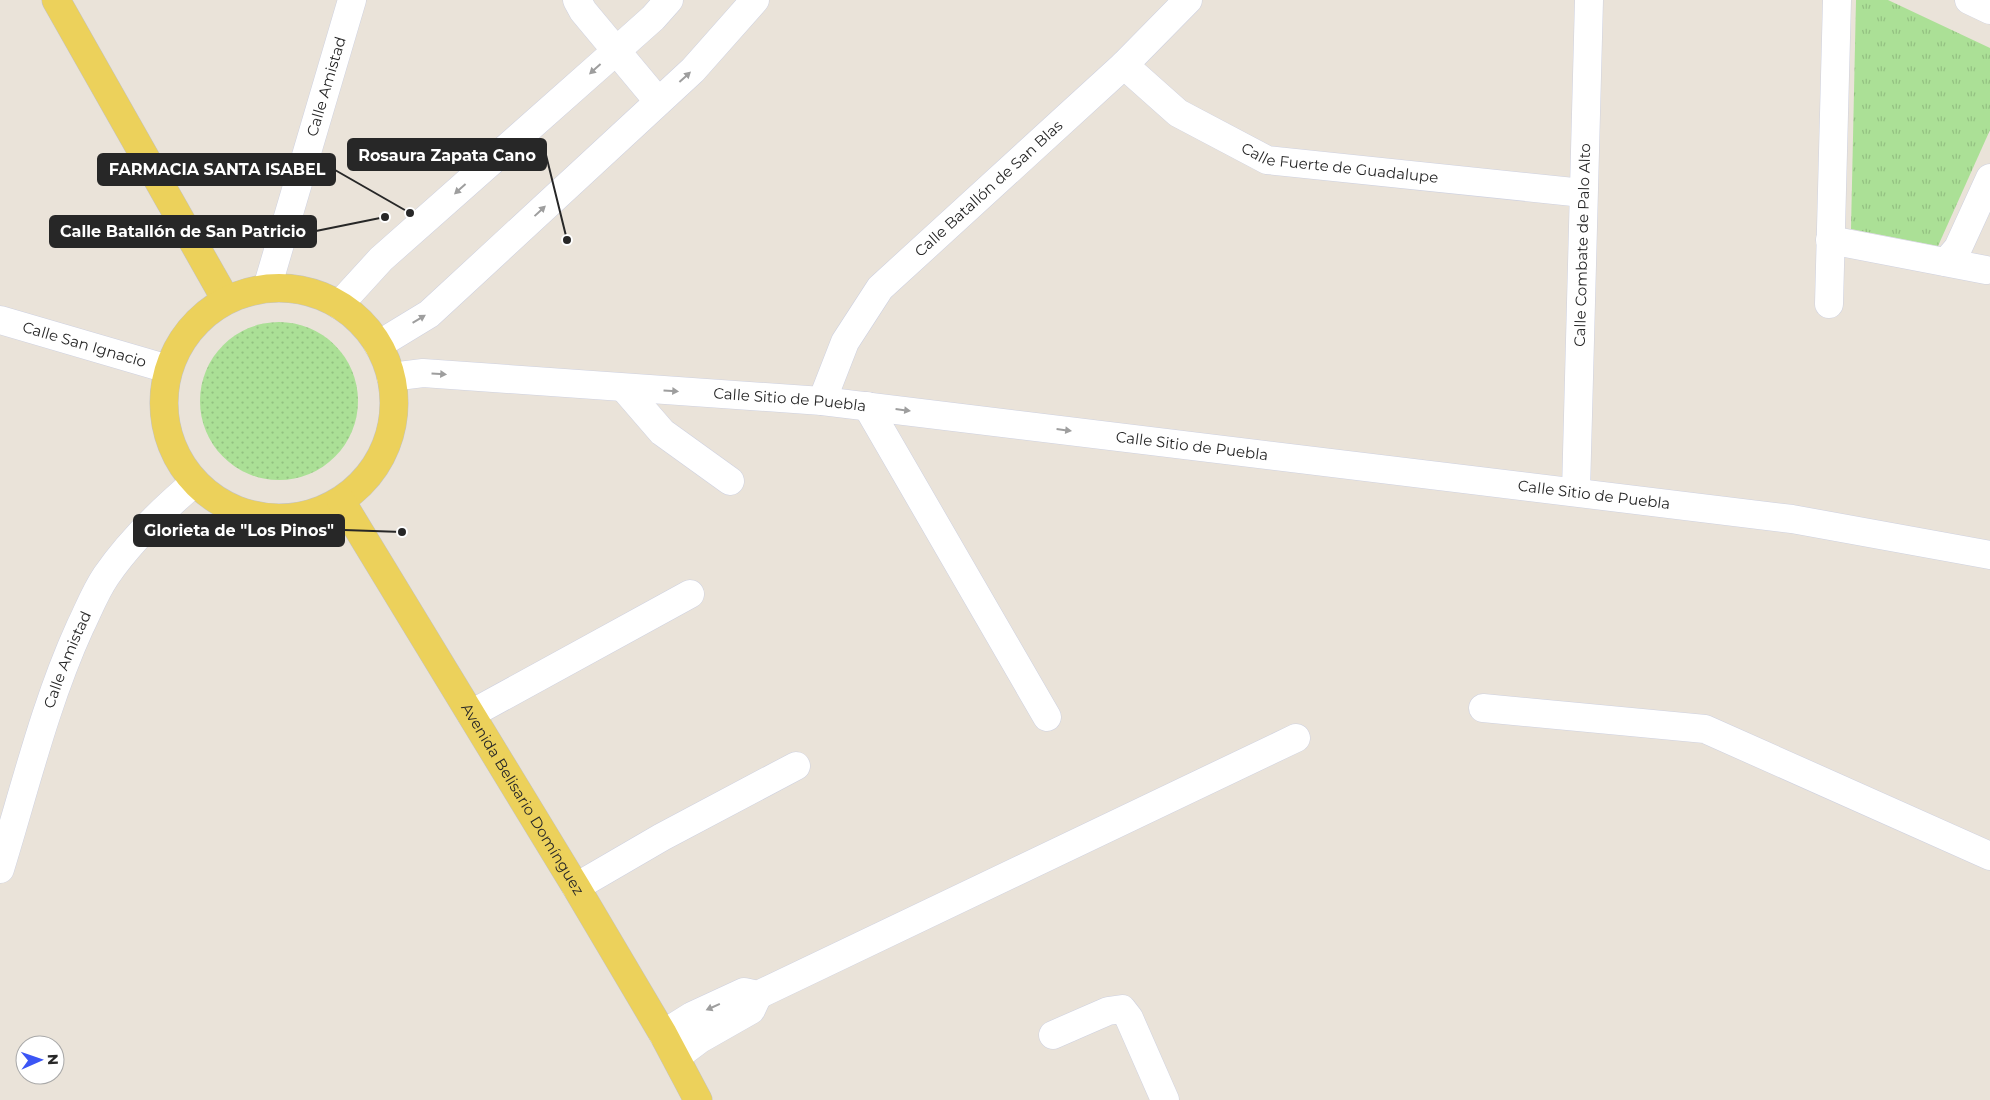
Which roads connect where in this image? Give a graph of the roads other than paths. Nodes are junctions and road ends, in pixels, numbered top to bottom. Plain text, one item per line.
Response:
1 (56, 0) edge
2 (352, 0) edge
3 (577, 0) edge
4 (669, 0) edge
5 (755, 0) edge
6 (1188, 0) edge
7 (1589, 0) edge
8 (1837, 0) edge
9 (1970, 0) edge
10 (1990, 10) edge
11 (616, 51) junction
12 (1124, 66) junction
13 (658, 101) junction
14 (1990, 178) edge
15 (1583, 193) junction
16 (1830, 240) junction
17 (1946, 262) junction
18 (1986, 270) dead end
19 (267, 288) junction
20 (226, 300) junction
21 (339, 304) junction
22 (1829, 304) dead end
23 (0, 320) edge
24 (378, 345) junction
25 (168, 369) junction
26 (391, 377) junction
27 (624, 388) junction
28 (822, 401) junction
29 (867, 406) junction
30 (730, 481) dead end
31 (194, 483) junction
32 (1576, 491) junction
33 (341, 501) junction
34 (1990, 555) edge
35 (690, 594) dead end
36 (1483, 708) dead end
37 (471, 714) junction
38 (1047, 717) dead end
39 (1296, 738) dead end
40 (796, 766) dead end
41 (6, 825) edge
42 (1990, 856) edge
43 (0, 869) edge
44 (576, 887) junction
45 (758, 995) junction
46 (663, 1034) junction
47 (1053, 1035) dead end
48 (676, 1057) junction
49 (698, 1100) edge
50 (1165, 1100) edge

1 - 20 main road
2 - 19 street, Calle Amistad
3 - 11 street
4 - 11 street
13 -> 5 street
6 - 12 street, Calle Batallón de San Blas
7 - 15 street, Calle Combate de Palo Alto
8 - 16 street
9 - 10 street
11 - 13 street
11 -> 21 street
12 - 15 street, Calle Fuerte de Guadalupe
12 - 28 street, Calle Batallón de San Blas
24 -> 13 street
14 - 17 street
15 - 32 street, Calle Combate de Palo Alto
16 - 17 street
16 - 22 street
17 - 18 street
19 - 20 main road
19 - 21 main road
20 - 25 main road
21 - 24 main road
23 - 25 street, Calle San Ignacio
24 - 26 main road
25 - 31 main road
26 -> 27 street, Calle Sitio de Puebla
26 - 33 main road
27 -> 28 street, Calle Sitio de Puebla
27 - 30 street
28 - 29 street, Calle Sitio de Puebla
29 -> 32 street, Calle Sitio de Puebla
29 - 38 street
31 - 33 main road
31 - 41 street, Calle Amistad
32 - 34 street, Calle Sitio de Puebla
33 - 37 main road, Avenida Belisario Domínguez
35 - 37 street
36 - 42 street
37 - 44 main road, Avenida Belisario Domínguez
39 - 45 street
40 - 44 street
41 - 43 street, Calle Amistad
44 - 46 main road, Avenida Belisario Domínguez
45 -> 46 street
45 - 48 street
46 - 48 main road, Avenida Belisario Domínguez
47 - 50 street
48 - 49 main road, Avenida Belisario Domínguez

